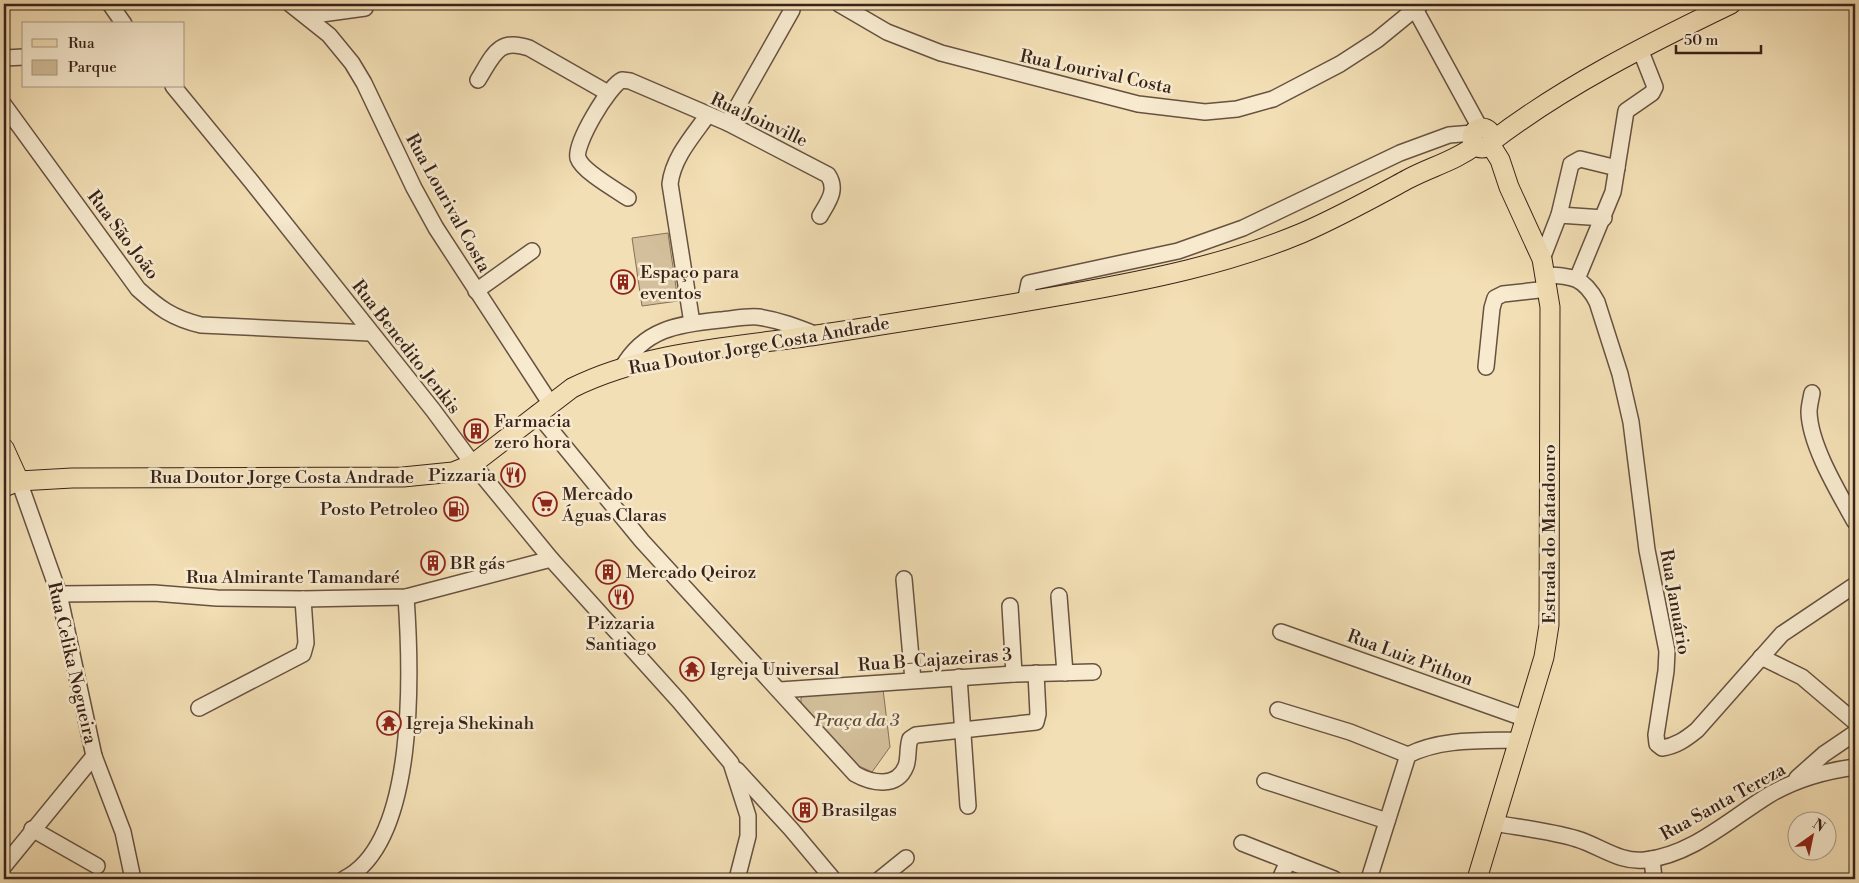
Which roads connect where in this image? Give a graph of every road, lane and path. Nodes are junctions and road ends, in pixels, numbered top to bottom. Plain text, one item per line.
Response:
1 (110, 4) edge
2 (290, 4) edge
3 (1731, 4) edge
4 (843, 5) edge
5 (1418, 6) edge
6 (365, 8) dead end
7 (792, 10) dead end
8 (307, 16) junction
9 (123, 22) edge
10 (1640, 49) junction
11 (22, 57) edge
12 (4, 58) edge
13 (478, 80) dead end
14 (175, 88) edge
15 (608, 93) junction
16 (4, 105) edge
17 (707, 116) junction
18 (728, 123) junction
19 (1480, 138) junction
20 (1617, 168) junction
21 (628, 198) dead end
22 (1559, 215) junction
23 (820, 216) dead end
24 (1604, 218) junction
25 (532, 251) dead end
26 (1545, 274) junction
27 (1577, 279) junction
28 (476, 291) junction
29 (1025, 302) junction
30 (692, 323) junction
31 (370, 333) junction
32 (817, 335) junction
33 (1486, 367) dead end
34 (622, 368) junction
35 (1812, 393) dead end
36 (544, 408) junction
37 (4, 448) edge
38 (472, 464) junction
39 (11, 484) edge
40 (1855, 522) edge
41 (551, 559) junction
42 (904, 579) dead end
43 (1855, 585) edge
44 (59, 594) junction
45 (1059, 596) dead end
46 (406, 597) junction
47 (303, 599) junction
48 (1010, 606) dead end
49 (1281, 632) dead end
50 (1761, 657) junction
51 (1093, 672) dead end
52 (1065, 673) junction
53 (1014, 674) junction
54 (1036, 674) junction
55 (959, 677) junction
56 (913, 680) junction
57 (780, 690) junction
58 (199, 708) dead end
59 (1278, 710) dead end
60 (1526, 719) junction
61 (1855, 722) edge
62 (962, 731) junction
63 (1855, 733) edge
64 (1519, 740) junction
65 (1408, 755) junction
66 (94, 756) junction
67 (730, 763) junction
68 (1855, 767) edge
69 (1265, 780) dead end
70 (1791, 784) junction
71 (968, 806) dead end
72 (1387, 821) junction
73 (1494, 823) junction
74 (32, 829) junction
75 (1242, 843) dead end
76 (906, 858) dead end
77 (1652, 858) junction
78 (1288, 861) junction
79 (4, 866) edge
80 (96, 866) dead end
81 (134, 879) edge
82 (344, 879) edge
83 (737, 879) edge
84 (833, 879) edge
85 (880, 879) edge
86 (1280, 879) edge
87 (1334, 879) edge
88 (1370, 879) edge
89 (1477, 879) edge
90 (1654, 879) edge

1 - 9 street
2 - 8 street, Rua Lourival Costa
3 - 10 main road, Rua Doutor Jorge Costa Andrade
4 - 5 street, Rua Lourival Costa
5 - 19 street, Rua Lourival Costa
6 - 8 street
7 - 18 street
8 - 28 street, Rua Lourival Costa
10 - 19 main road, Rua Doutor Jorge Costa Andrade
10 - 20 street
11 - 12 street
13 - 15 street
14 - 31 street, Rua Benedito Jenkis
15 - 17 street, Rua Joinville
15 - 21 street
16 - 31 street, Rua São João
17 - 18 street, Rua Joinville
17 - 30 street
18 - 23 street, Rua Joinville
19 - 26 main road, Estrada do Matadouro
19 - 29 main road, Rua Doutor Jorge Costa Andrade
19 - 29 street
20 - 22 street
20 - 24 street
22 - 24 street
22 - 26 street
24 - 27 street
25 - 28 street
26 - 27 street
26 - 33 street
26 - 60 main road, Estrada do Matadouro
27 - 50 street, Rua Januário
28 - 36 street, Rua Lourival Costa
29 - 32 main road, Rua Doutor Jorge Costa Andrade
30 - 32 street
30 - 34 street
31 - 38 street, Rua Benedito Jenkis
32 - 34 main road, Rua Doutor Jorge Costa Andrade
34 - 36 main road, Rua Doutor Jorge Costa Andrade
35 - 40 street
36 - 38 main road, Rua Doutor Jorge Costa Andrade
36 - 57 street, Rua Lourival Costa
37 - 39 main road, Rua Celika Nogueira
38 - 39 main road, Rua Doutor Jorge Costa Andrade
38 - 41 street, Rua Benedito Jenkis
39 - 44 street, Rua Celika Nogueira
41 - 46 street, Rua Almirante Tamandaré
41 - 67 street, Rua Benedito Jenkis
42 - 56 street
43 - 50 street, Rua Januário
44 - 47 street, Rua Almirante Tamandaré
44 - 66 street, Rua Celika Nogueira
45 - 52 street
46 - 47 street, Rua Almirante Tamandaré
46 - 82 street
47 - 58 street
48 - 53 street
49 - 60 street, Rua Luiz Pithon
50 - 61 street
51 - 52 street, Rua B-Cajazeiras 3
52 - 54 street, Rua B-Cajazeiras 3
53 - 54 street, Rua B-Cajazeiras 3
53 - 55 street, Rua B-Cajazeiras 3
54 - 62 street
55 - 56 street, Rua B-Cajazeiras 3
55 - 62 street
56 - 57 street, Rua B-Cajazeiras 3
57 - 62 street, Rua Lourival Costa
59 - 65 street
60 - 64 main road, Estrada do Matadouro
62 - 71 street
63 - 70 street
64 - 65 street
64 - 73 main road, Estrada do Matadouro
65 - 72 street
66 - 74 street
66 - 81 street, Rua Celika Nogueira
67 - 83 street, Rua Benedito Jenkis
67 - 84 street
68 - 70 street, Rua Santa Tereza
69 - 72 street
70 - 77 street, Rua Santa Tereza
72 - 88 street
73 - 77 street, Rua Santa Tereza
73 - 89 main road, Estrada do Matadouro
74 - 79 street
74 - 80 street
75 - 78 street
76 - 85 street
77 - 90 street
78 - 86 street
78 - 87 street

